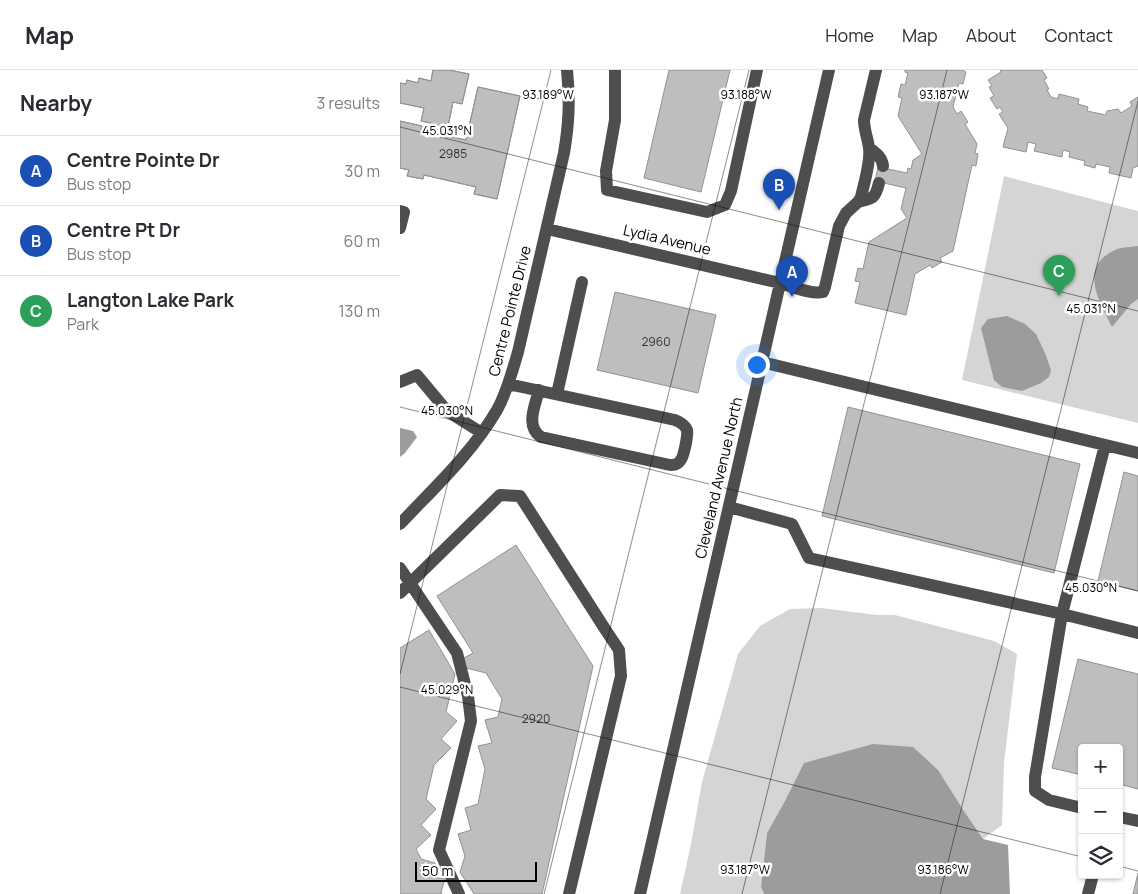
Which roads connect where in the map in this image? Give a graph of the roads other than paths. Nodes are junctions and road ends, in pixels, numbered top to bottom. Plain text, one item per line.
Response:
1 (567, 70) edge
2 (615, 70) edge
3 (757, 70) edge
4 (829, 70) edge
5 (876, 70) edge
6 (869, 148) junction
7 (883, 166) dead end
8 (879, 183) dead end
9 (858, 202) junction
10 (400, 211) edge
11 (400, 228) edge
12 (547, 229) junction
13 (582, 282) dead end
14 (780, 283) junction
15 (762, 362) junction
16 (400, 382) edge
17 (508, 384) junction
18 (539, 390) junction
19 (557, 394) junction
20 (482, 433) junction
21 (1105, 445) junction
22 (1138, 453) edge
23 (729, 507) junction
24 (400, 524) edge
25 (400, 568) edge
26 (411, 583) junction
27 (400, 593) edge
28 (1062, 614) junction
29 (1138, 633) edge
30 (1078, 807) edge
31 (1123, 818) edge
32 (1138, 822) edge
33 (1092, 879) edge
34 (458, 894) edge
35 (569, 894) edge
36 (640, 894) edge
37 (1088, 894) edge

1 - 12 street, Centre Pointe Drive
2 - 3 street
4 - 14 street, Cleveland Avenue North
5 - 6 street
6 - 7 street
6 - 9 street
8 - 9 street
9 - 14 street, Lydia Avenue
10 - 11 street
12 - 14 street, Lydia Avenue
12 - 17 street, Centre Pointe Drive
13 - 19 street
14 - 15 street, Cleveland Avenue North
15 - 21 street
15 - 23 street, Cleveland Avenue North
16 - 20 street
17 - 18 street
17 - 20 street, Centre Pointe Drive
18 - 19 street
18 - 19 street
20 - 24 street, Centre Pointe Drive
21 - 22 street
21 - 28 street
23 - 28 street
23 - 36 street, Cleveland Avenue North
25 - 26 street
26 - 27 street
26 - 34 street
26 - 35 street
28 - 29 street
28 - 30 street
31 - 32 street
33 - 37 street

